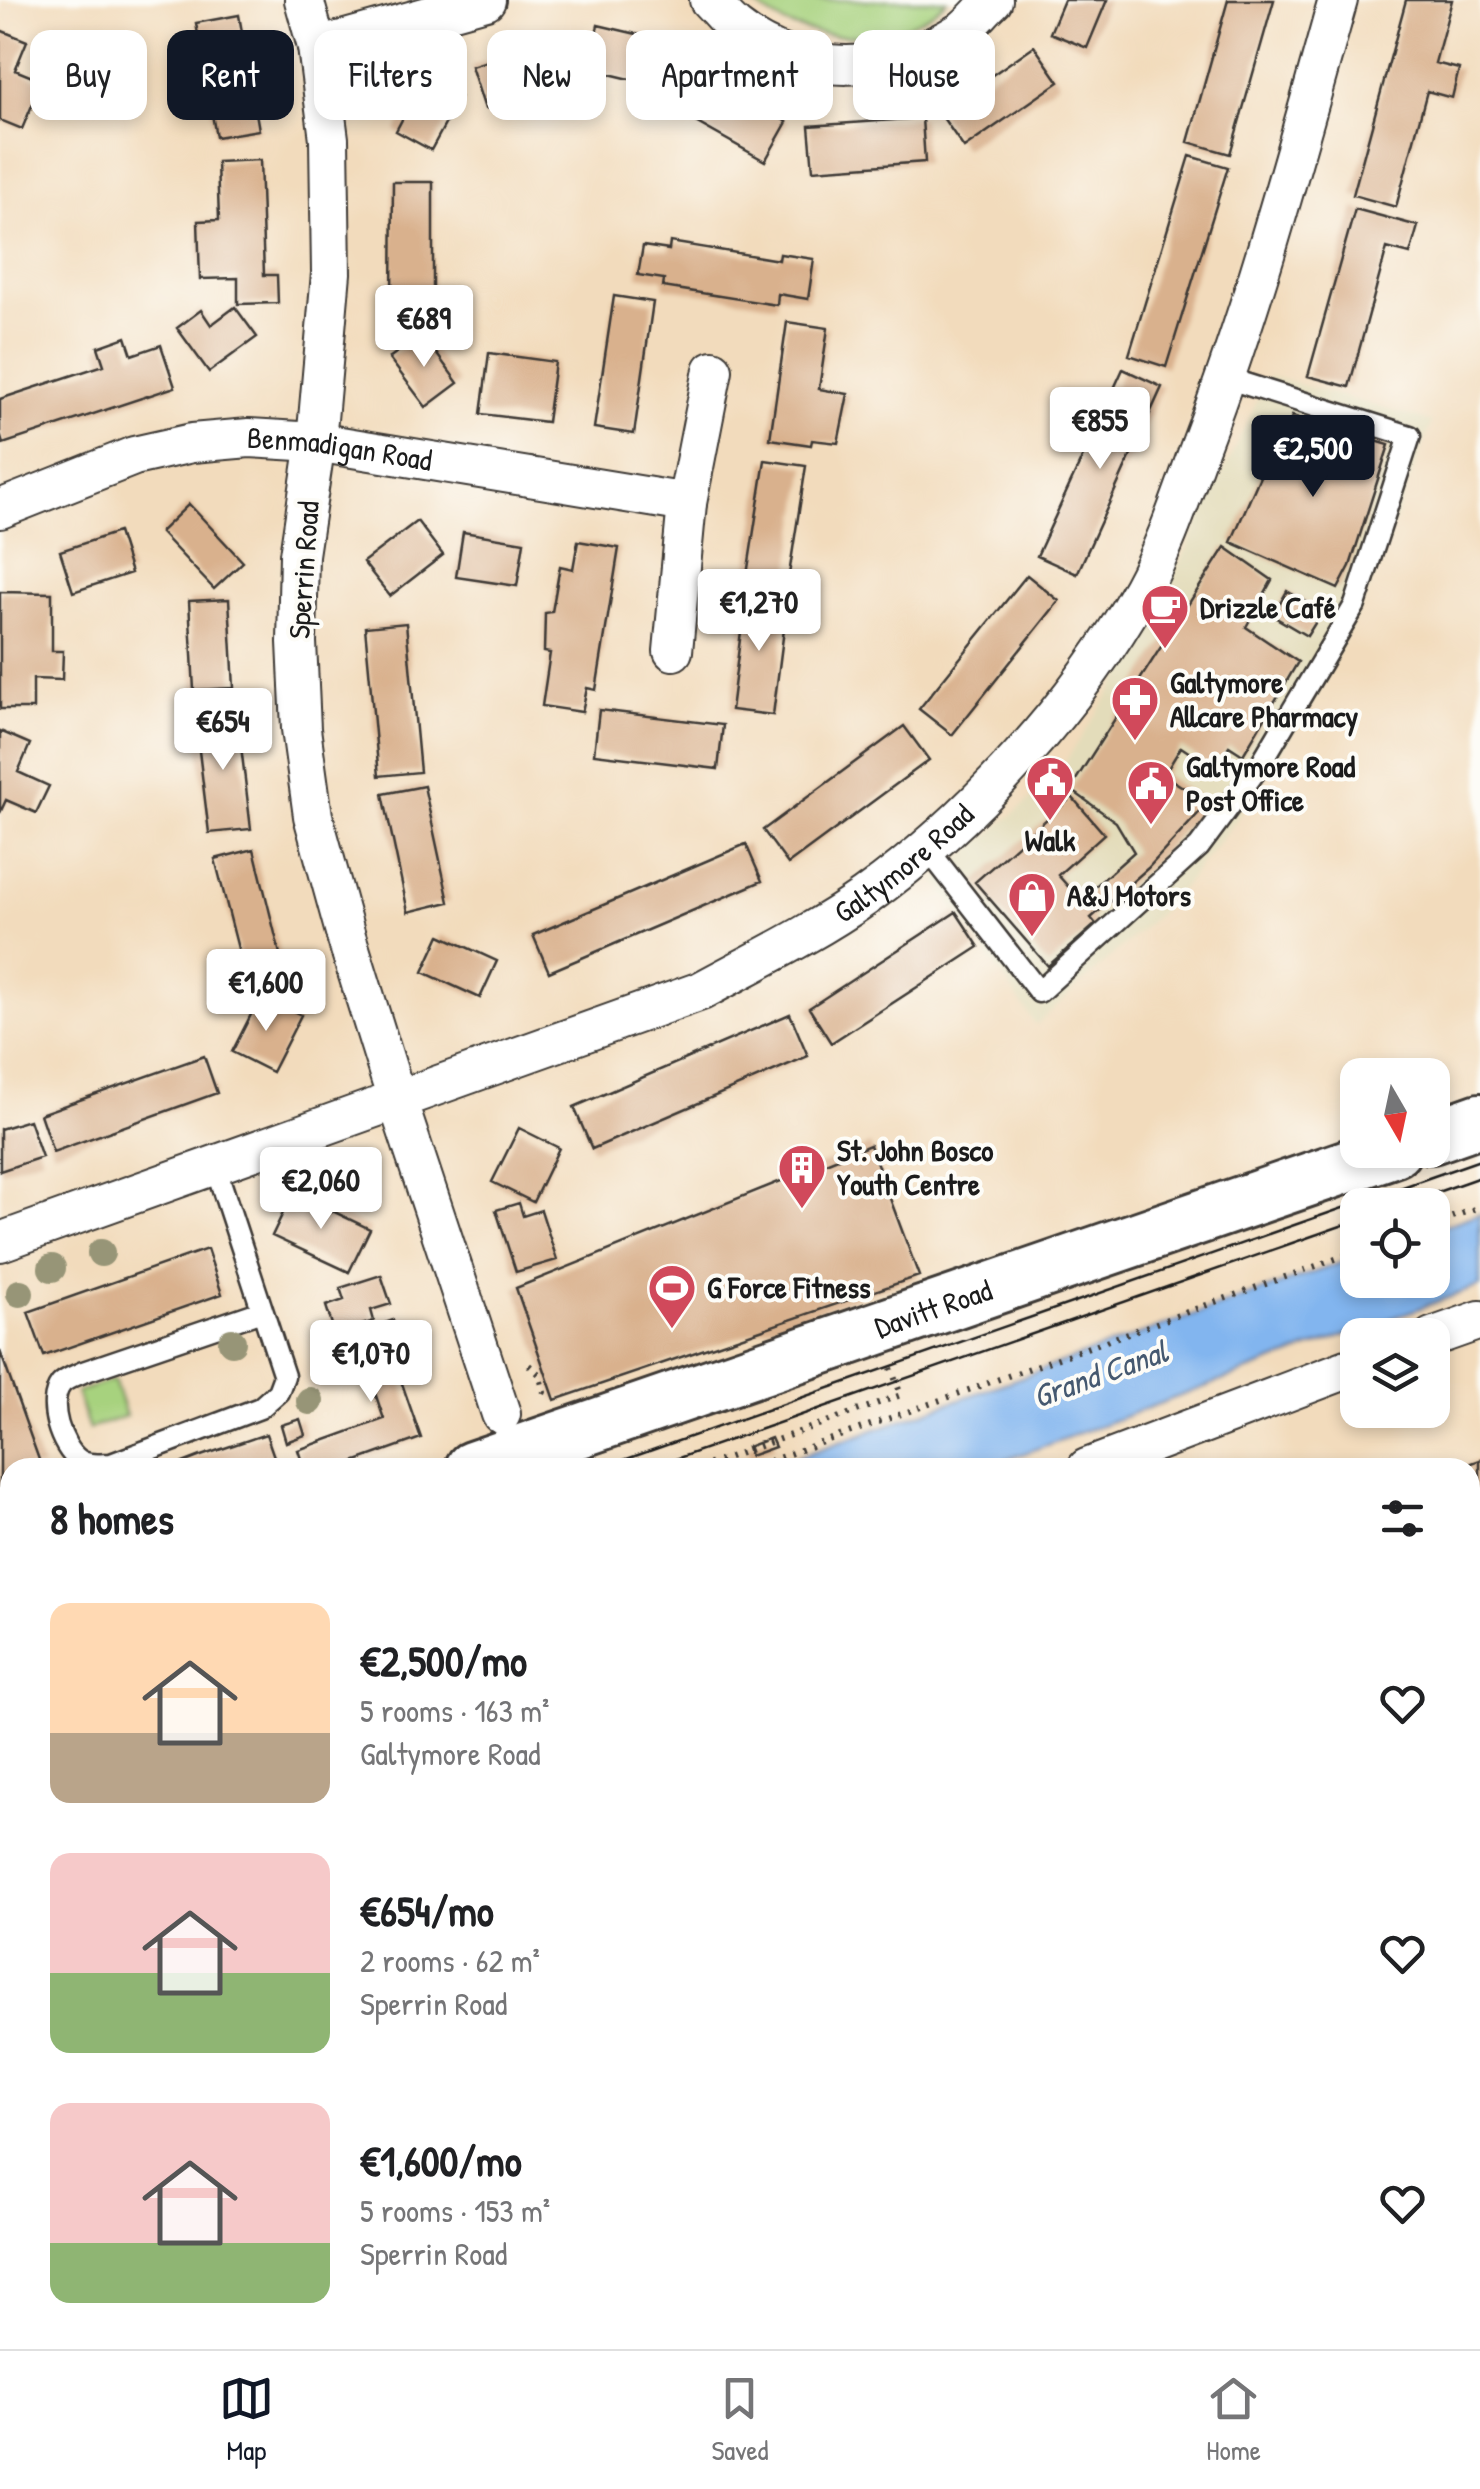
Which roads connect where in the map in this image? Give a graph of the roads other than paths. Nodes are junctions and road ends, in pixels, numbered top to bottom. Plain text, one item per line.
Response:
1 (304, 0) edge
2 (486, 0) edge
3 (709, 0) edge
4 (992, 0) edge
5 (1338, 0) edge
6 (380, 30) edge
7 (314, 37) edge
8 (326, 120) edge
9 (713, 370) dead end
10 (1226, 378) junction
11 (316, 442) junction
12 (687, 503) junction
13 (0, 509) edge
14 (673, 651) dead end
15 (926, 847) junction
16 (398, 1100) junction
17 (1480, 1120) edge
18 (1450, 1131) edge
19 (215, 1166) junction
20 (1343, 1168) edge
21 (0, 1242) edge
22 (262, 1312) junction
23 (1480, 1320) edge
24 (1450, 1331) edge
25 (1340, 1372) edge
26 (501, 1414) dead end
27 (77, 1458) edge
28 (127, 1458) edge
29 (501, 1458) edge
30 (1113, 1458) edge

1 - 7 street, Sperrin Road
2 - 6 street
3 - 4 street
5 - 10 street, Galtymore Road
8 - 11 street, Sperrin Road
9 - 12 street
10 - 15 street, Galtymore Road
10 - 15 lane
11 - 12 street, Benmadigan Road
11 - 13 street, Benmadigan Road
11 - 16 street, Sperrin Road
12 - 14 street
15 - 16 street, Galtymore Road
16 - 19 street, Galtymore Road
16 - 26 street, Sperrin Road
17 - 18 main road
19 - 21 street, Galtymore Road
19 - 22 lane
20 - 29 main road, Davitt Road
22 - 27 lane
22 - 28 lane
23 - 24 street
25 - 30 street

